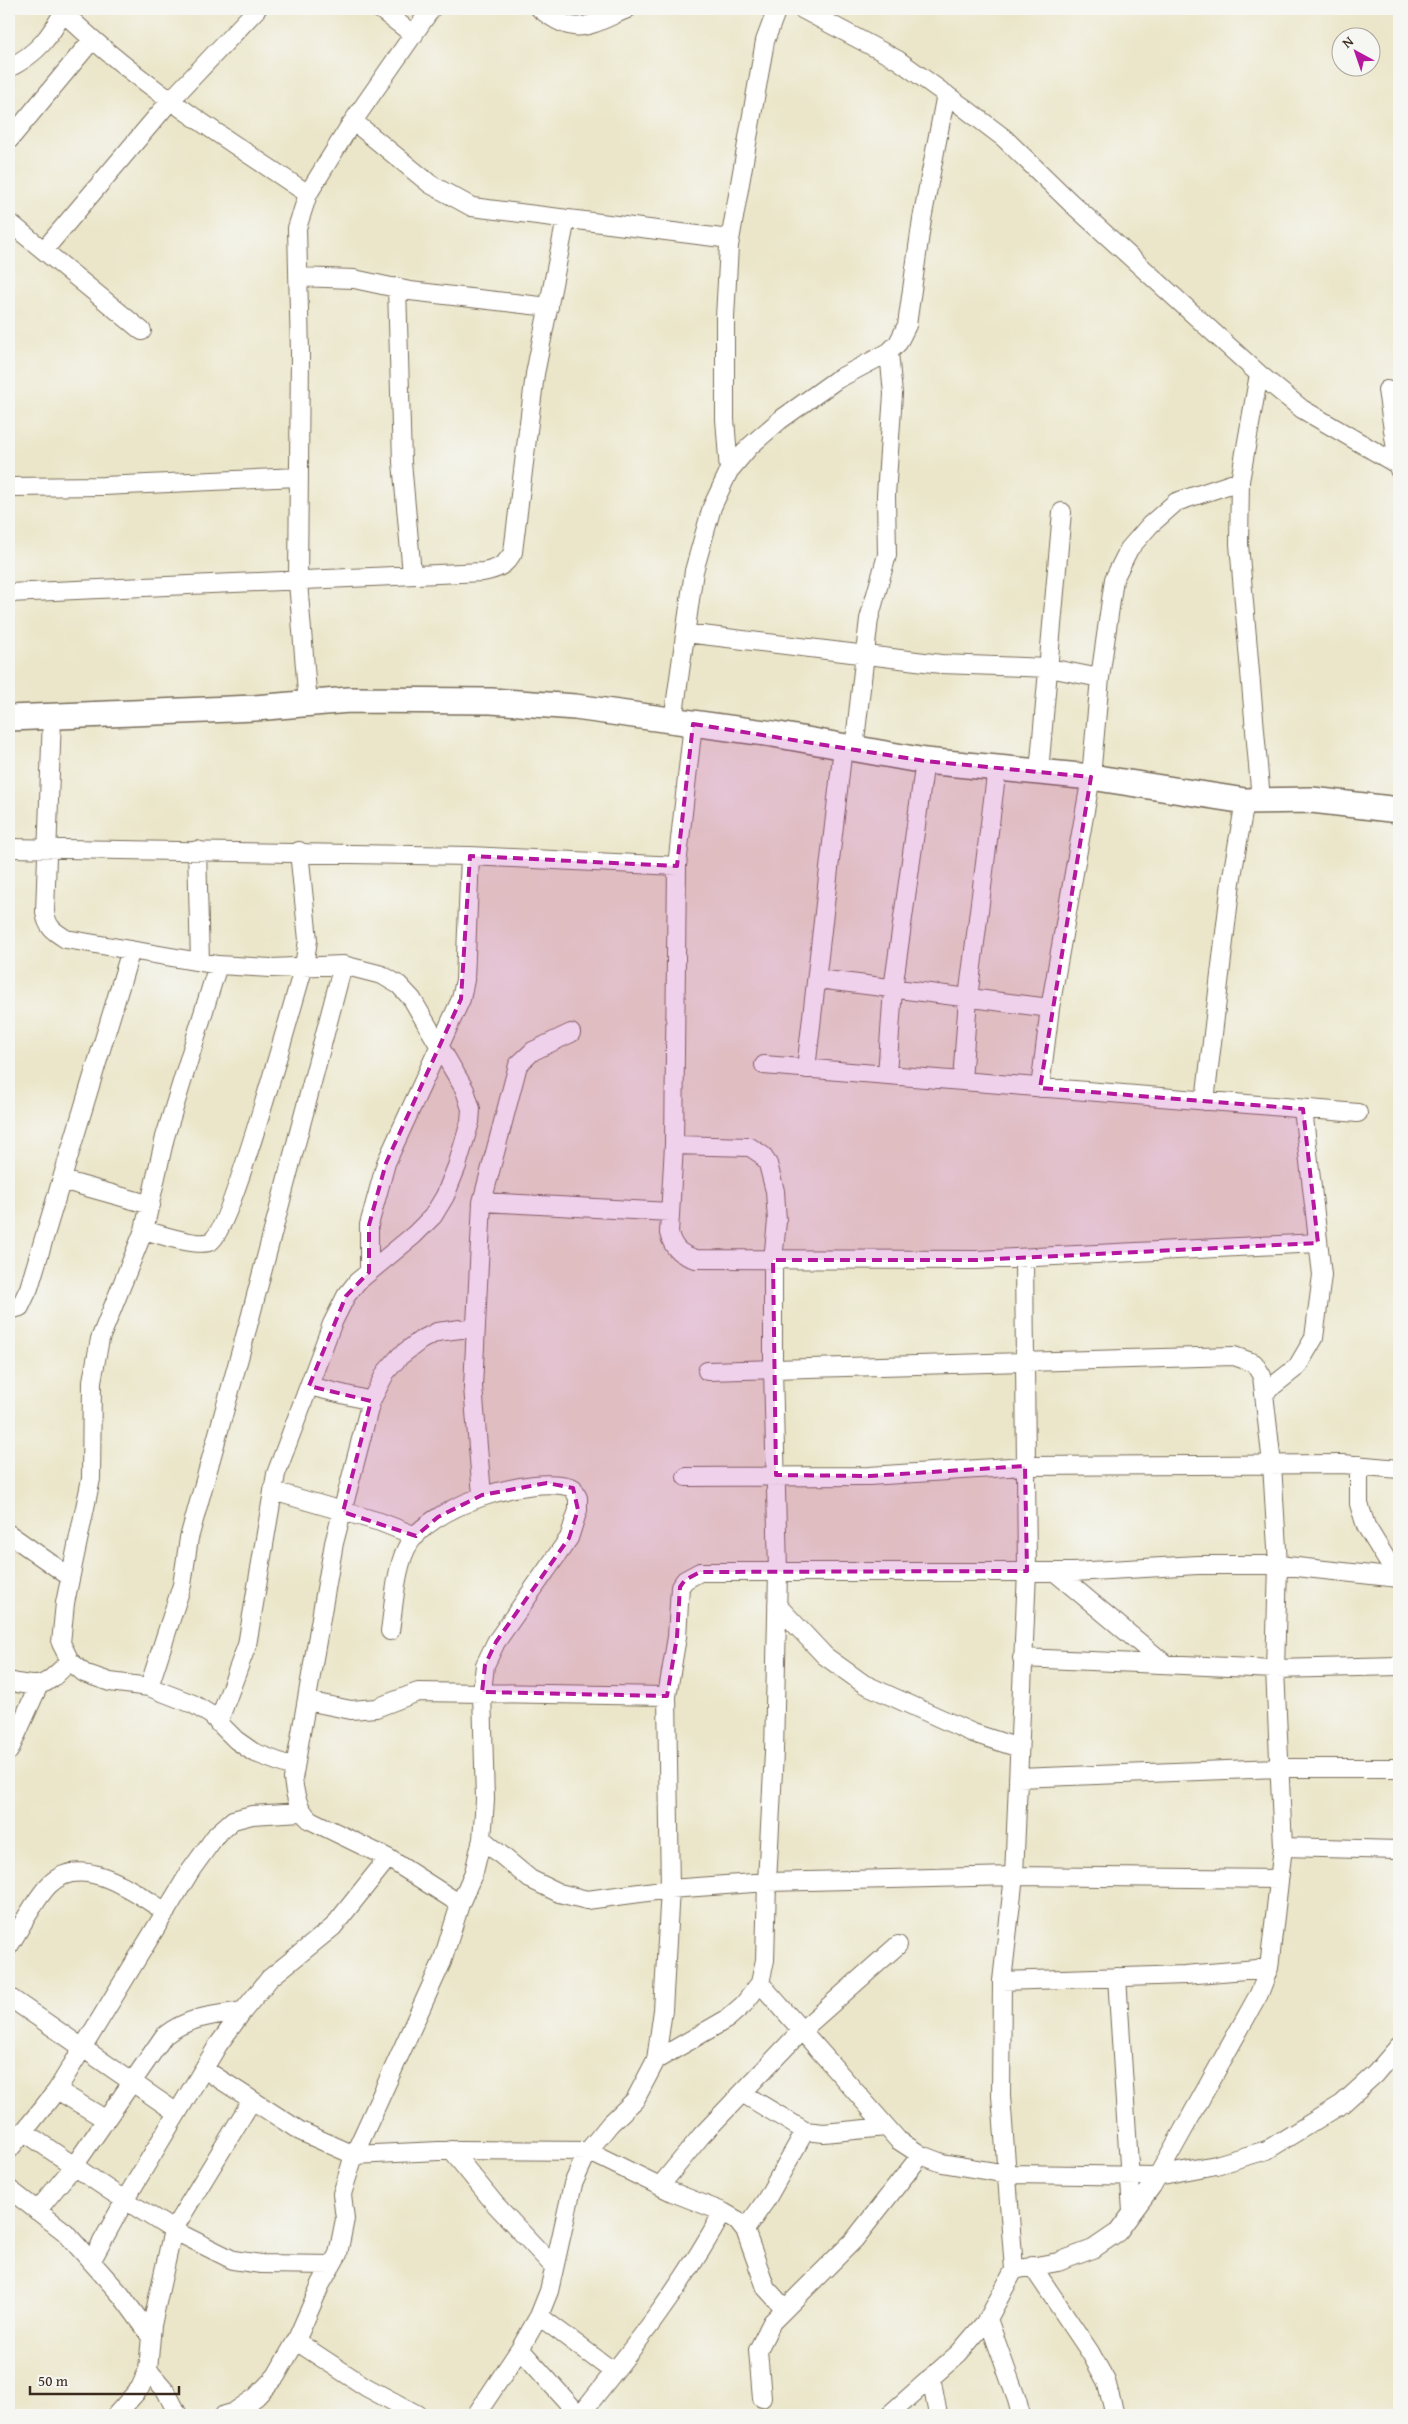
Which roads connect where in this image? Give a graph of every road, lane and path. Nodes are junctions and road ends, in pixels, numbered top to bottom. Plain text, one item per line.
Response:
1 (257, 9) edge
2 (380, 9) edge
3 (431, 9) edge
4 (540, 9) edge
5 (627, 9) edge
6 (777, 9) edge
7 (802, 9) edge
8 (64, 10) edge
9 (414, 35) junction
10 (92, 40) junction
11 (9, 68) edge
12 (946, 94) junction
13 (170, 101) junction
14 (353, 121) junction
15 (9, 140) edge
16 (308, 194) junction
17 (566, 219) junction
18 (9, 222) edge
19 (730, 239) junction
20 (44, 250) junction
21 (298, 277) junction
22 (397, 287) junction
23 (549, 307) junction
24 (142, 331) dead end
25 (889, 352) junction
26 (1260, 374) junction
27 (1387, 390) dead end
28 (1399, 468) edge
29 (729, 472) junction
30 (298, 477) junction
31 (1240, 481) junction
32 (9, 487) edge
33 (1062, 512) dead end
34 (412, 574) junction
35 (298, 582) junction
36 (9, 593) edge
37 (686, 633) junction
38 (865, 656) junction
39 (1049, 668) junction
40 (1100, 678) junction
41 (308, 704) junction
42 (52, 717) junction
43 (9, 718) edge
44 (683, 723) junction
45 (848, 748) junction
46 (925, 762) junction
47 (997, 768) junction
48 (1039, 772) junction
49 (1091, 777) junction
50 (1253, 800) junction
51 (1399, 810) edge
52 (9, 848) edge
53 (48, 848) junction
54 (196, 850) junction
55 (299, 852) junction
56 (470, 856) junction
57 (677, 866) junction
58 (131, 950) junction
59 (200, 962) junction
60 (218, 965) junction
61 (343, 965) junction
62 (304, 966) junction
63 (818, 979) junction
64 (893, 989) junction
65 (968, 998) junction
66 (1050, 1008) junction
67 (571, 1033) dead end
68 (441, 1045) junction
69 (764, 1065) dead end
70 (806, 1068) junction
71 (887, 1075) junction
72 (962, 1081) junction
73 (1040, 1088) junction
74 (1205, 1101) junction
75 (1303, 1109) junction
76 (1358, 1113) dead end
77 (674, 1145) junction
78 (62, 1180) junction
79 (482, 1202) junction
80 (151, 1205) junction
81 (670, 1212) junction
82 (144, 1230) junction
83 (1318, 1243) junction
84 (1024, 1258) junction
85 (773, 1260) junction
86 (369, 1272) junction
87 (9, 1310) edge
88 (476, 1327) junction
89 (1026, 1360) junction
90 (773, 1369) junction
91 (707, 1371) dead end
92 (309, 1386) junction
93 (1264, 1393) junction
94 (371, 1402) junction
95 (1272, 1464) junction
96 (1359, 1465) junction
97 (1025, 1466) junction
98 (1399, 1469) edge
99 (776, 1475) junction
100 (686, 1477) dead end
101 (273, 1491) junction
102 (482, 1495) junction
103 (344, 1512) junction
104 (9, 1534) edge
105 (416, 1536) junction
106 (1278, 1565) junction
107 (778, 1571) junction
108 (1027, 1571) junction
109 (1056, 1572) junction
110 (70, 1577) junction
111 (1399, 1578) edge
112 (777, 1605) junction
113 (390, 1631) dead end
114 (1022, 1658) junction
115 (70, 1661) junction
116 (1165, 1664) junction
117 (1399, 1666) edge
118 (1275, 1669) junction
119 (9, 1681) edge
120 (38, 1686) junction
121 (149, 1687) junction
122 (482, 1692) junction
123 (667, 1696) junction
124 (307, 1701) junction
125 (218, 1723) junction
126 (1019, 1748) junction
127 (9, 1751) edge
128 (295, 1768) junction
129 (1279, 1768) junction
130 (1399, 1768) edge
131 (1018, 1778) junction
132 (301, 1812) junction
133 (482, 1839) junction
134 (1283, 1847) junction
135 (1399, 1850) edge
136 (388, 1858) junction
137 (1014, 1876) junction
138 (1278, 1879) junction
139 (767, 1882) junction
140 (670, 1889) junction
141 (460, 1904) junction
142 (166, 1912) junction
143 (9, 1946) edge
144 (898, 1946) dead end
145 (1269, 1968) junction
146 (1117, 1977) junction
147 (1002, 1981) junction
148 (760, 1983) junction
149 (9, 1997) edge
150 (243, 2011) junction
151 (801, 2031) junction
152 (1399, 2046) edge
153 (84, 2047) junction
154 (656, 2060) junction
155 (204, 2069) junction
156 (130, 2082) junction
157 (57, 2090) junction
158 (742, 2092) junction
159 (252, 2100) junction
160 (177, 2113) junction
161 (105, 2119) junction
162 (886, 2127) junction
163 (23, 2131) junction
164 (805, 2132) junction
165 (9, 2150) edge
166 (451, 2150) junction
167 (588, 2151) junction
168 (354, 2155) junction
169 (921, 2155) junction
170 (74, 2166) junction
171 (1007, 2174) junction
172 (1130, 2176) junction
173 (1157, 2176) junction
174 (660, 2186) junction
175 (9, 2189) edge
176 (125, 2200) junction
177 (37, 2211) junction
178 (723, 2212) junction
179 (1132, 2212) junction
180 (173, 2230) junction
181 (745, 2230) junction
182 (92, 2260) junction
183 (332, 2265) junction
184 (1032, 2266) junction
185 (554, 2267) junction
186 (1014, 2270) junction
187 (785, 2309) junction
188 (539, 2316) junction
189 (988, 2319) junction
190 (151, 2336) junction
191 (296, 2341) junction
192 (520, 2349) junction
193 (148, 2370) junction
194 (614, 2372) junction
195 (931, 2377) junction
196 (762, 2398) dead end
197 (116, 2415) edge
198 (178, 2415) edge
199 (224, 2415) edge
200 (418, 2415) edge
201 (476, 2415) edge
202 (579, 2415) edge
203 (888, 2415) edge
204 (938, 2415) edge
205 (1021, 2415) edge
206 (1115, 2415) edge

1 - 13 street
2 - 9 street
3 - 9 street
4 - 5 street
6 - 19 street
7 - 12 street
8 - 10 street
8 - 11 street
9 - 14 street
10 - 13 street
10 - 15 street
12 - 25 street
12 - 26 street
13 - 16 street
13 - 20 street
14 - 16 street
14 - 17 street
16 - 21 street
17 - 19 street
17 - 23 street
18 - 20 street
19 - 29 street
20 - 24 street
21 - 22 street
21 - 30 street
22 - 23 street
22 - 34 street
23 - 34 street
25 - 29 street
25 - 38 street
26 - 28 street
26 - 31 street
27 - 28 street
29 - 37 street
30 - 32 street
30 - 35 street
31 - 40 street
31 - 50 street
33 - 39 street
34 - 35 street
35 - 36 street
35 - 41 street
37 - 38 street
37 - 44 street
38 - 39 street
38 - 45 street
39 - 40 street
39 - 48 street
40 - 49 street
41 - 42 street
41 - 44 street
42 - 43 street
42 - 53 street
44 - 45 street
44 - 57 street
45 - 46 street
45 - 63 street
46 - 47 street
46 - 64 street
47 - 48 street
47 - 65 street
48 - 49 street
49 - 50 street
49 - 66 street
50 - 51 street
50 - 74 street
52 - 53 street
53 - 54 street
53 - 58 street
54 - 55 street
54 - 59 street
55 - 56 street
55 - 62 street
56 - 57 street
56 - 68 street
57 - 77 street
58 - 59 street
58 - 78 street
59 - 60 street
60 - 62 street
60 - 80 street
61 - 62 street
61 - 68 street
61 - 121 street
62 - 82 street
63 - 64 street
63 - 70 street
64 - 65 street
64 - 71 street
65 - 66 street
65 - 72 street
66 - 73 street
67 - 79 street
68 - 86 street
68 - 86 street
69 - 70 street
70 - 71 street
71 - 72 street
72 - 73 street
73 - 74 street
74 - 75 street
75 - 76 street
75 - 83 street
77 - 81 street
77 - 85 street
78 - 80 street
78 - 87 street
79 - 81 street
79 - 88 street
80 - 82 street
81 - 85 street
82 - 110 street
83 - 84 street
83 - 93 street
84 - 85 street
84 - 89 street
85 - 90 street
86 - 92 street
88 - 94 street
88 - 102 street
89 - 90 street
89 - 93 street
89 - 97 street
90 - 91 street
90 - 99 street
92 - 94 street
92 - 101 street
93 - 95 street
94 - 103 street
95 - 96 street
95 - 97 street
95 - 106 street
96 - 98 street
96 - 111 street
97 - 99 street
97 - 108 street
99 - 100 street
99 - 107 street
101 - 103 street
101 - 125 street
102 - 105 street
102 - 122 street
103 - 105 street
103 - 124 street
104 - 110 street
105 - 113 street
106 - 109 street
106 - 111 street
106 - 118 street
107 - 108 street
107 - 112 street
107 - 123 street
108 - 109 street
108 - 114 street
109 - 116 street
110 - 115 street
112 - 126 street
112 - 139 street
114 - 116 street
114 - 126 street
115 - 120 street
115 - 121 street
116 - 118 street
117 - 118 street
118 - 129 street
119 - 120 street
120 - 127 street
121 - 125 street
122 - 123 street
122 - 124 street
122 - 133 street
123 - 140 street
124 - 128 street
125 - 128 street
126 - 131 street
128 - 132 street
129 - 130 street
129 - 131 street
129 - 134 street
131 - 137 street
132 - 136 street
132 - 142 street
133 - 140 street
133 - 141 street
134 - 135 street
134 - 138 street
136 - 141 street
136 - 150 street
137 - 138 street
137 - 139 street
137 - 147 street
138 - 145 street
139 - 140 street
139 - 148 street
140 - 154 street
141 - 168 street
142 - 143 street
142 - 153 street
144 - 151 street
145 - 146 street
145 - 173 street
146 - 147 street
146 - 172 street
147 - 171 street
148 - 151 street
148 - 154 street
149 - 153 street
150 - 155 street
150 - 156 street
151 - 158 street
151 - 162 street
152 - 173 street
153 - 156 street
153 - 157 street
154 - 167 street
155 - 159 street
155 - 160 street
156 - 160 street
156 - 161 street
157 - 161 street
157 - 163 street
158 - 164 street
158 - 174 street
159 - 168 street
159 - 180 street
160 - 176 street
161 - 170 street
162 - 164 street
162 - 169 street
163 - 165 street
163 - 170 street
164 - 181 street
166 - 167 street
166 - 168 street
166 - 185 street
167 - 174 street
167 - 185 street
168 - 183 street
169 - 171 street
169 - 187 street
170 - 176 street
170 - 177 street
171 - 172 street
171 - 186 street
172 - 173 street
172 - 179 street
173 - 179 street
174 - 178 street
175 - 177 street
176 - 180 street
176 - 182 street
177 - 182 street
178 - 181 street
178 - 194 street
179 - 184 street
180 - 183 street
180 - 190 street
181 - 187 street
182 - 190 street
183 - 191 street
184 - 186 street
184 - 206 street
185 - 188 street
186 - 189 street
187 - 196 street
188 - 192 street
188 - 194 street
189 - 195 street
189 - 205 street
190 - 193 street
191 - 199 street
191 - 200 street
192 - 201 street
192 - 202 street
193 - 197 street
193 - 198 street
194 - 202 street
195 - 203 street
195 - 204 street

